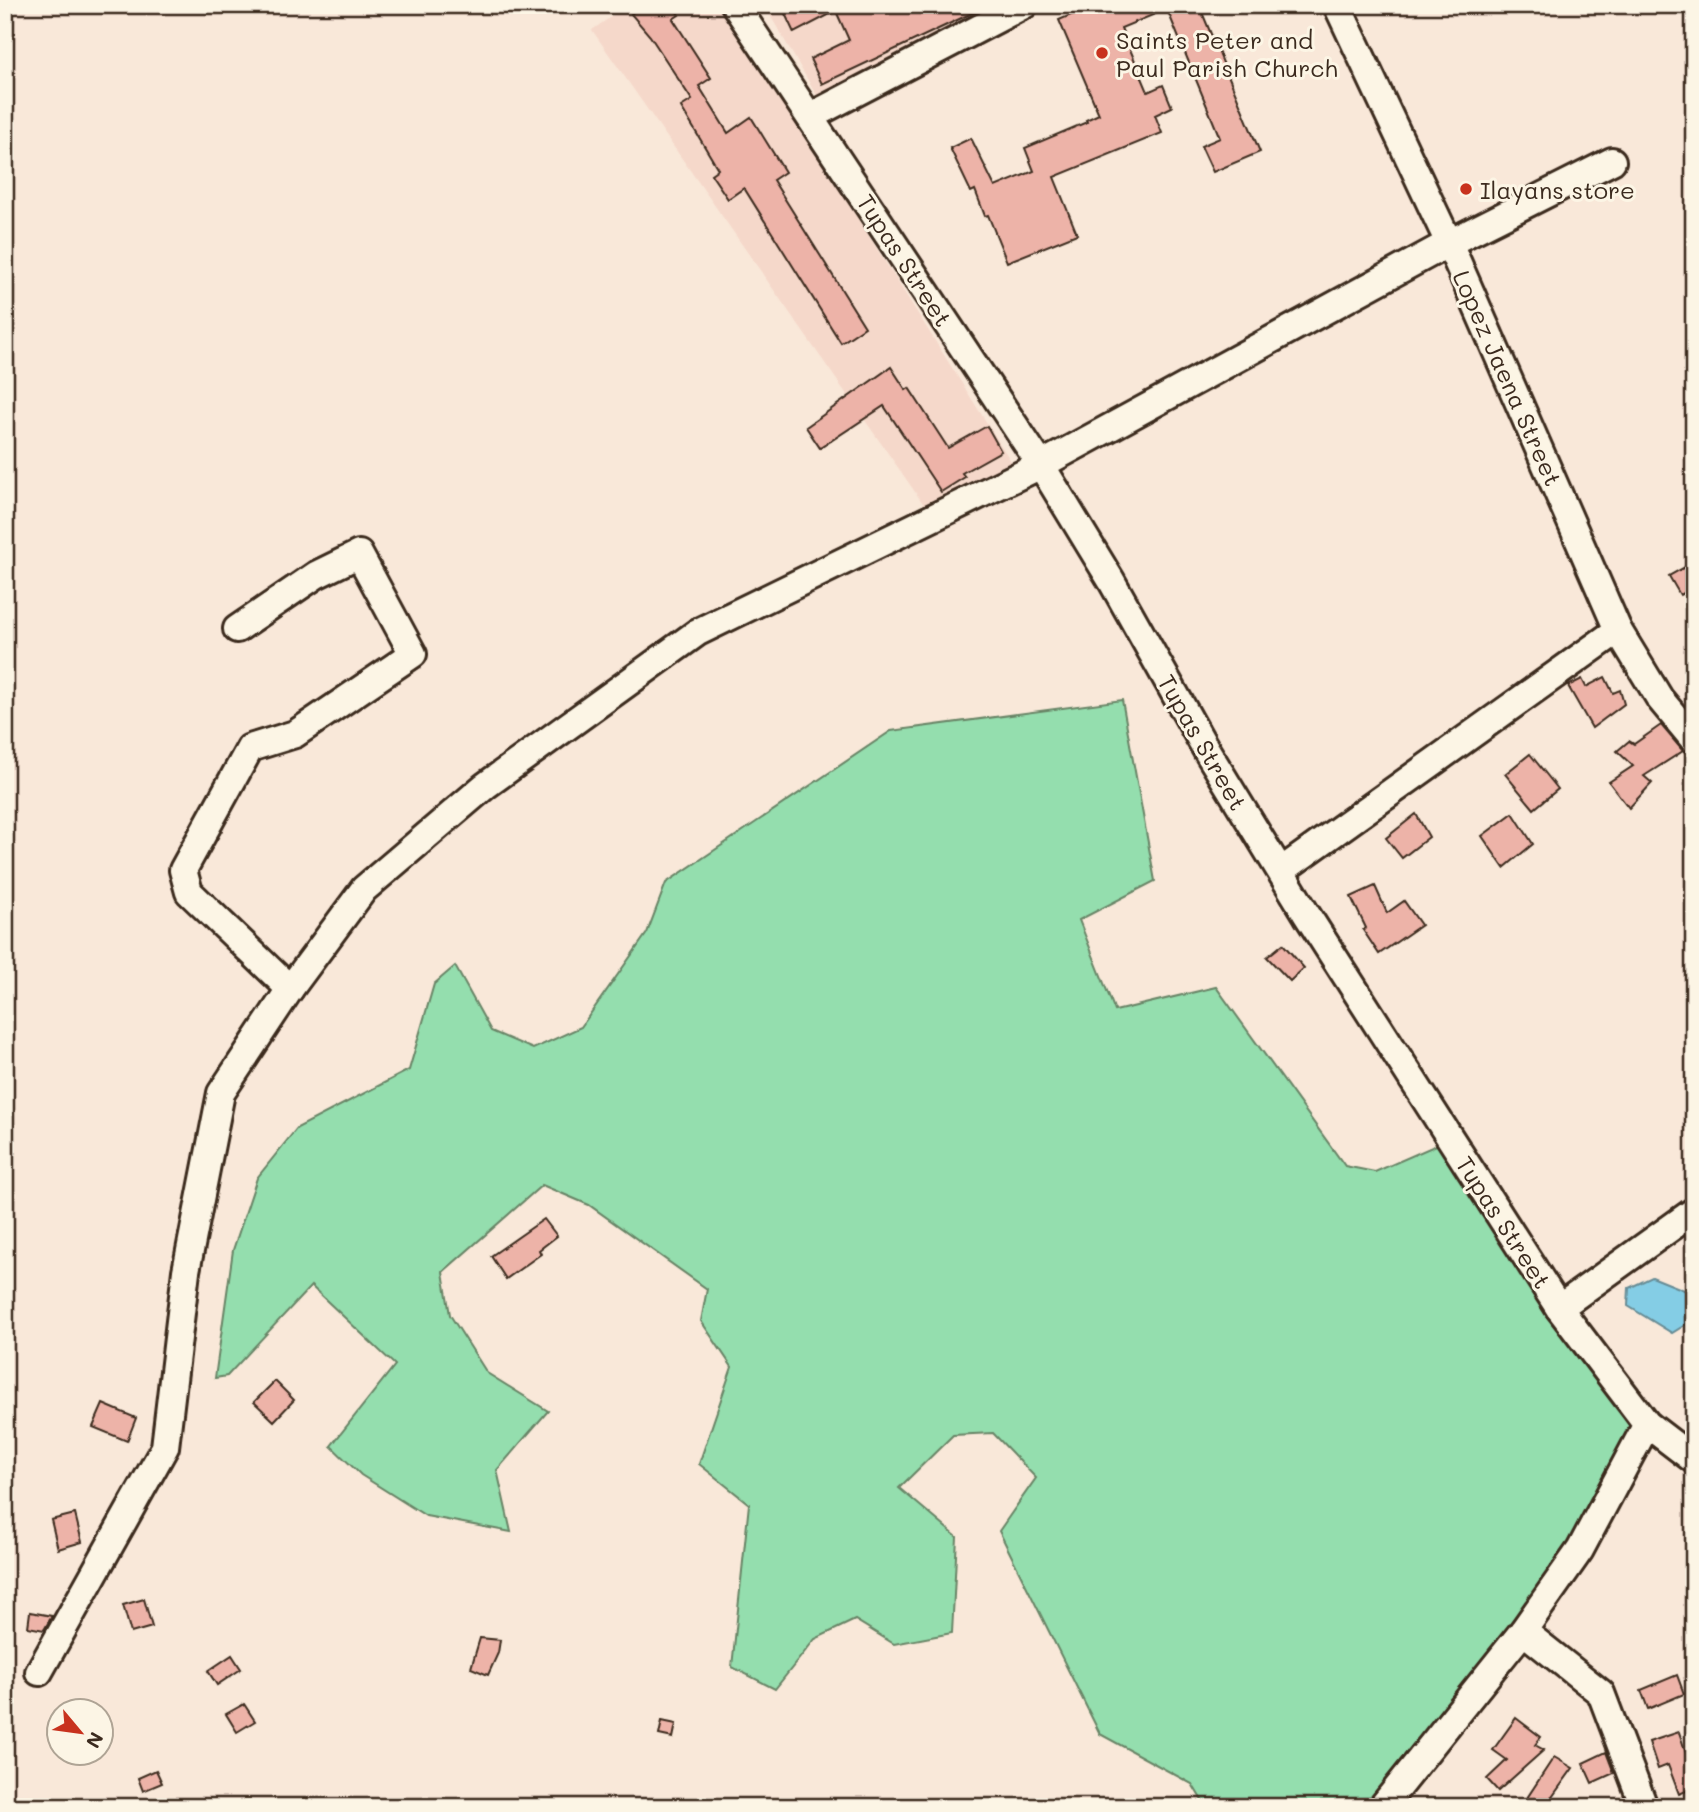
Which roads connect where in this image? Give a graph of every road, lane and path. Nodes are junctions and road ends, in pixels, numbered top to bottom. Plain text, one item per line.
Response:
1 (735, 5) edge
2 (1024, 5) edge
3 (1337, 5) edge
4 (811, 116) junction
5 (1612, 161) dead end
6 (1449, 243) junction
7 (1041, 465) junction
8 (237, 629) dead end
9 (1618, 630) junction
10 (1694, 740) edge
11 (1281, 871) junction
12 (290, 989) junction
13 (1694, 1211) edge
14 (1559, 1308) junction
15 (1647, 1424) junction
16 (1694, 1460) edge
17 (1523, 1631) junction
18 (39, 1672) dead end
19 (1643, 1804) dead end
20 (1382, 1807) edge

1 - 4 street, Tupas Street
2 - 4 street
3 - 6 street, Lopez Jaena Street
4 - 7 street, Tupas Street
5 - 6 street
6 - 7 street
6 - 9 street, Lopez Jaena Street
7 - 11 street, Tupas Street
7 - 12 street
8 - 12 street
9 - 10 street, Lopez Jaena Street
9 - 11 street
11 - 14 street, Tupas Street
12 - 18 street
13 - 14 street
14 - 15 street, Tupas Street
15 - 16 street, Tupas Street
15 - 17 street
17 - 19 street
17 - 20 street

